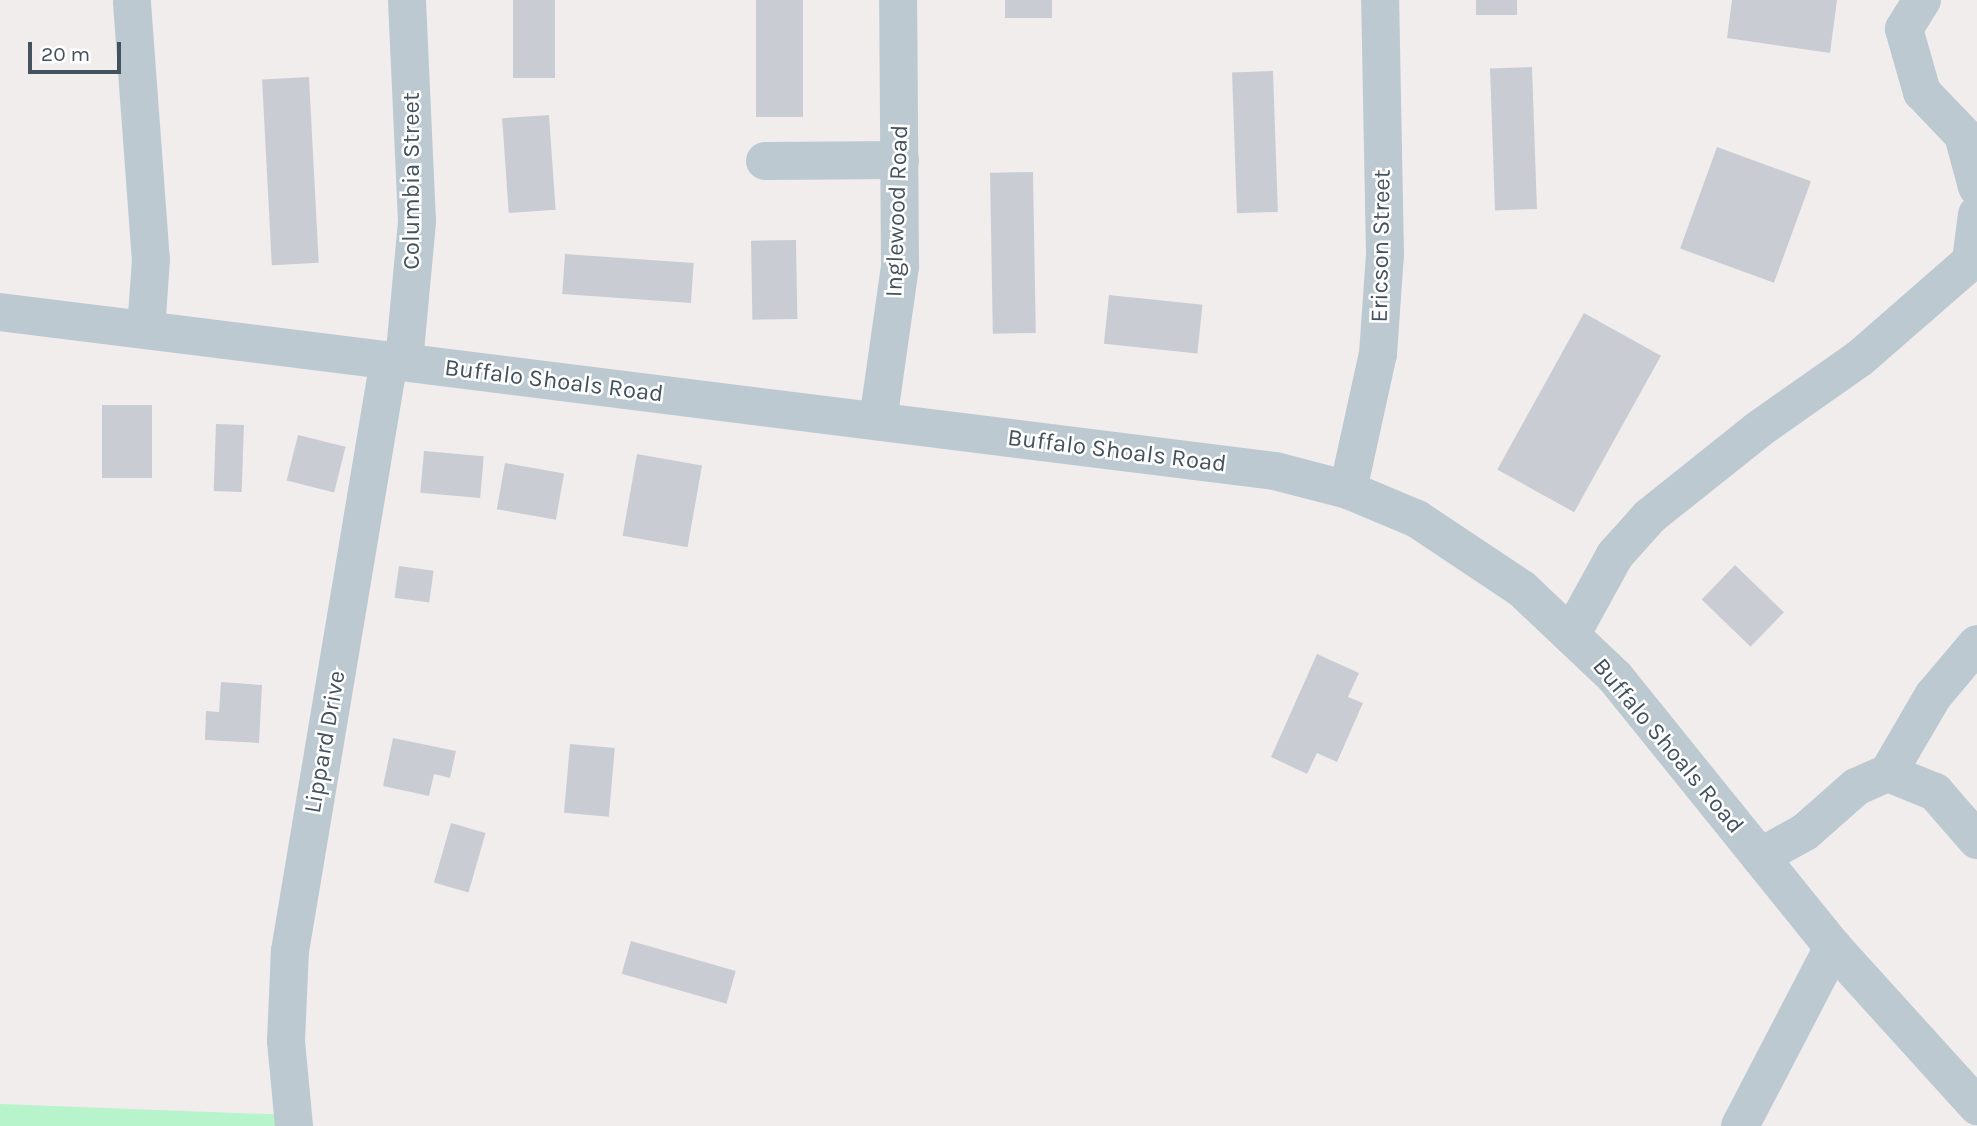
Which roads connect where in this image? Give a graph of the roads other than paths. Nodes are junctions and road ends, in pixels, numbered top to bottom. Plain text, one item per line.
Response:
1 (407, 0) edge
2 (898, 0) edge
3 (1380, 0) edge
4 (1922, 0) edge
5 (132, 3) dead end
6 (900, 160) junction
7 (765, 161) dead end
8 (1977, 187) edge
9 (1977, 214) edge
10 (0, 312) edge
11 (146, 330) junction
12 (396, 361) junction
13 (878, 421) junction
14 (1348, 490) junction
15 (1571, 635) junction
16 (1977, 643) edge
17 (1888, 774) junction
18 (1977, 840) edge
19 (1760, 857) junction
20 (1833, 947) junction
21 (1977, 1107) edge
22 (294, 1126) edge
23 (1740, 1126) edge

1 - 12 street, Columbia Street
2 - 6 street, Inglewood Road
3 - 14 street, Ericson Street
4 - 8 street
5 - 11 street
6 - 7 street
6 - 13 street, Inglewood Road
9 - 15 street
10 - 11 street, Buffalo Shoals Road
11 - 12 street, Buffalo Shoals Road
12 - 13 street, Buffalo Shoals Road
12 - 22 street, Lippard Drive
13 - 14 street, Buffalo Shoals Road
14 - 15 street, Buffalo Shoals Road
15 - 19 street, Buffalo Shoals Road
16 - 17 street
17 - 18 street
17 - 19 street
19 - 20 street, Buffalo Shoals Road
20 - 21 street, Buffalo Shoals Road
20 - 23 street

